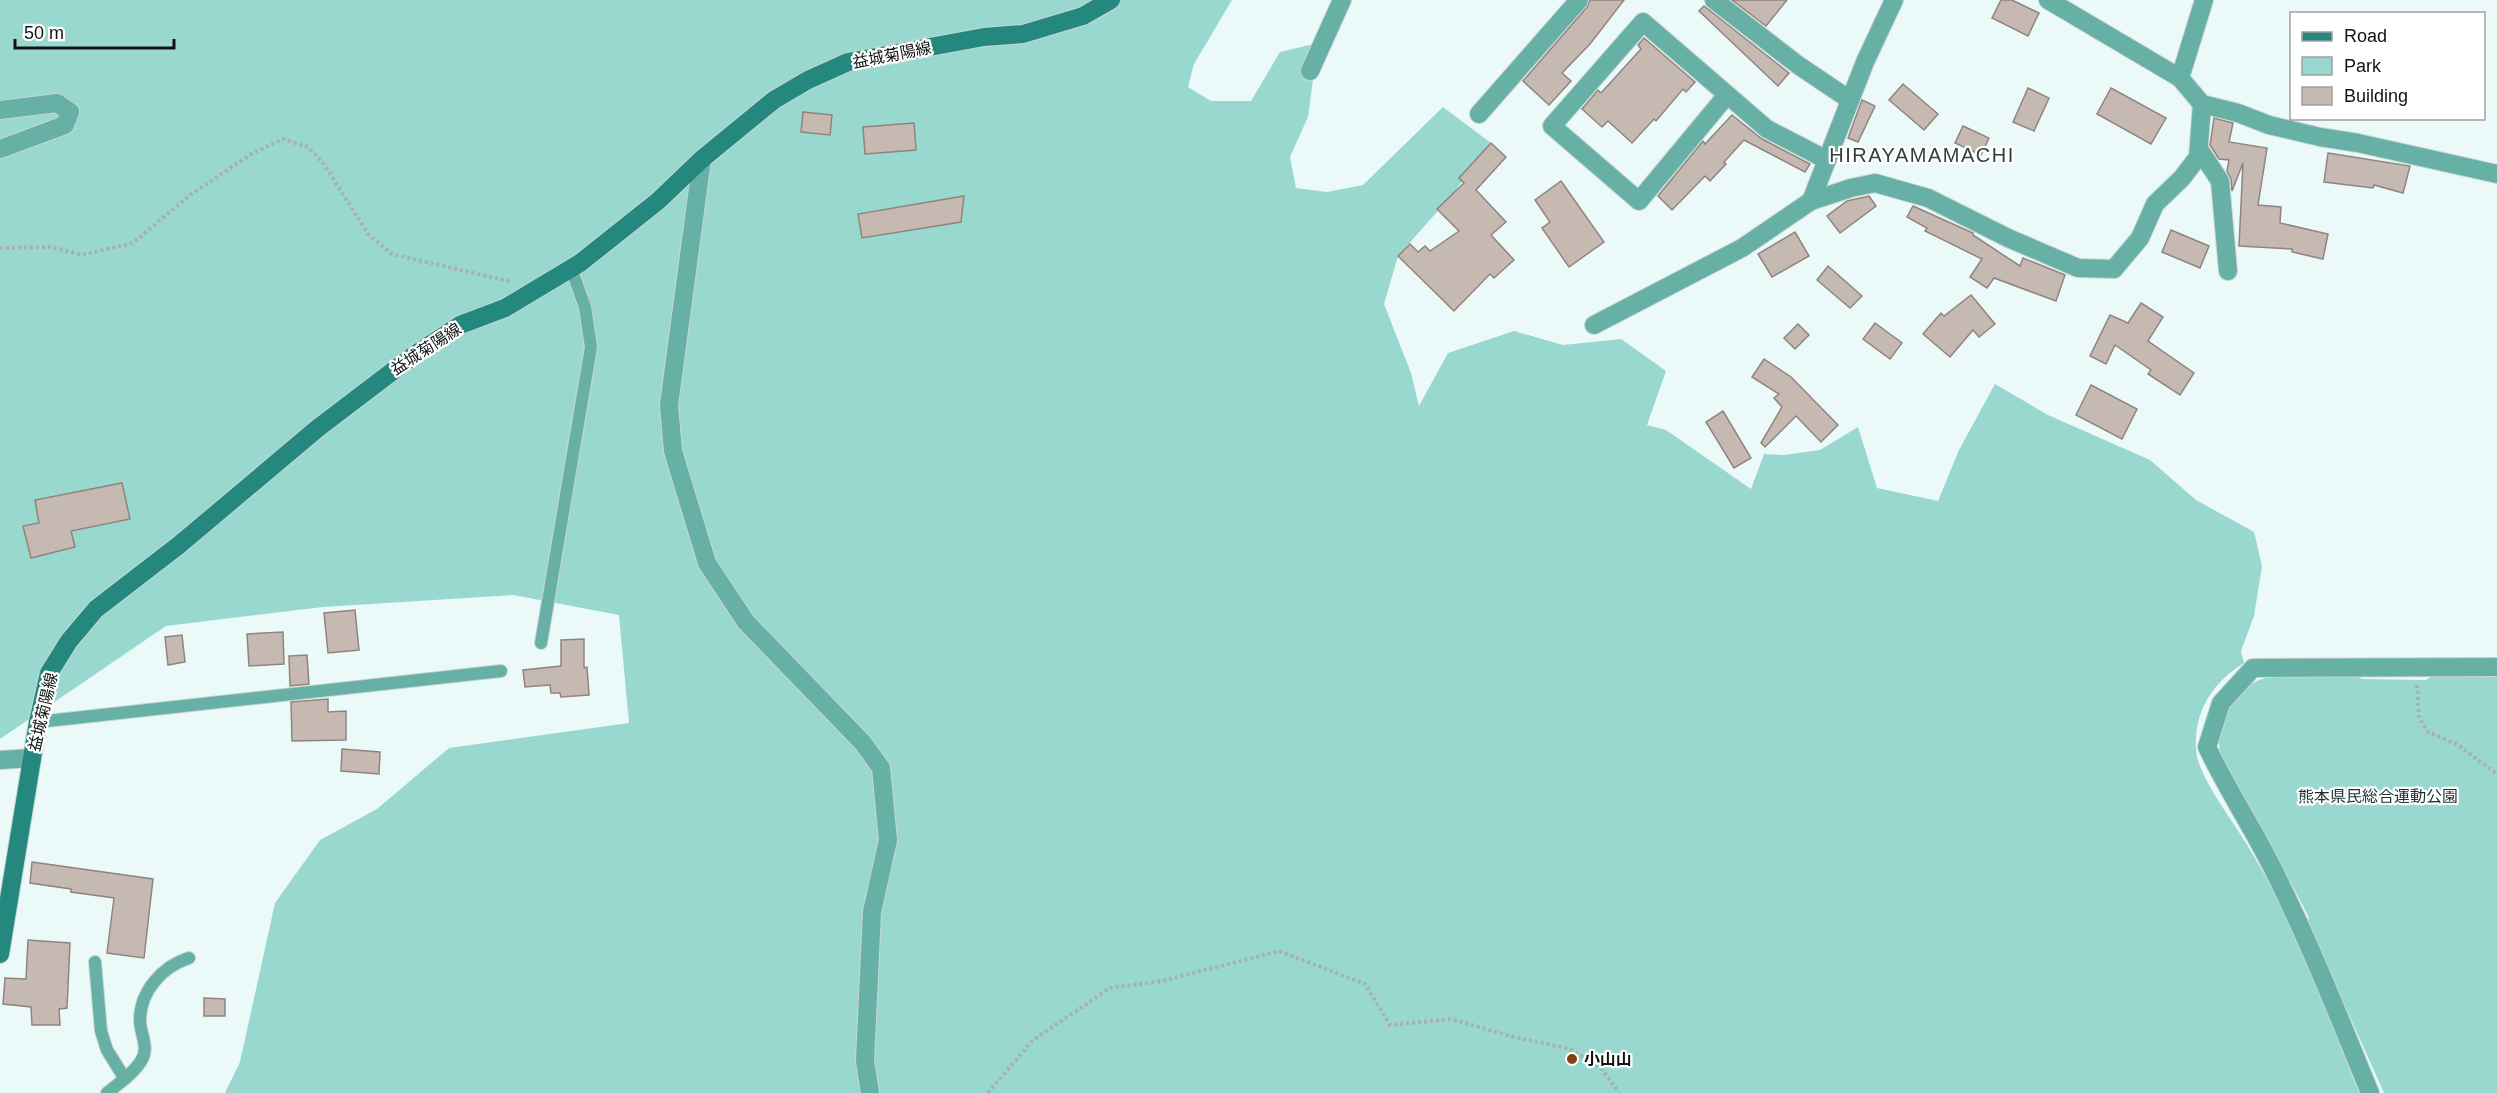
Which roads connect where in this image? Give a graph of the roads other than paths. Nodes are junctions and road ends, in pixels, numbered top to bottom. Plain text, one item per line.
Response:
1 (1111, 0) edge
2 (1342, 0) edge
3 (1579, 0) edge
4 (1714, 0) edge
5 (1894, 0) edge
6 (2048, 0) edge
7 (2204, 0) edge
8 (1310, 71) dead end
9 (2180, 78) junction
10 (1727, 95) junction
11 (1850, 100) junction
12 (2202, 104) junction
13 (0, 110) edge
14 (1479, 114) dead end
15 (0, 148) edge
16 (2199, 149) junction
17 (702, 159) junction
18 (1827, 160) junction
19 (2497, 174) edge
20 (1811, 201) junction
21 (571, 268) junction
22 (2228, 271) dead end
23 (1594, 325) dead end
24 (541, 643) dead end
25 (2497, 667) edge
26 (501, 671) dead end
27 (38, 722) junction
28 (32, 758) junction
29 (0, 760) edge
30 (0, 954) edge
31 (189, 958) dead end
32 (95, 962) dead end
33 (125, 1078) junction
34 (107, 1093) edge
35 (870, 1093) edge
36 (2370, 1093) edge

1 - 17 main road, 益城菊陽線
2 - 8 street
3 - 14 street
4 - 11 street
5 - 11 street
6 - 9 street
7 - 9 street
9 - 12 street
10 - 10 street
10 - 18 street
11 - 18 street
12 - 16 street
12 - 19 street
13 - 15 street
16 - 20 street
16 - 22 street
17 - 21 main road, 益城菊陽線
17 - 35 street
18 - 20 street
20 - 23 street
21 - 24 lane
21 - 27 main road, 益城菊陽線
25 - 36 street
26 - 27 lane
27 - 28 main road, 益城菊陽線
28 - 29 street
28 - 30 main road, 益城菊陽線
31 - 33 lane
32 - 33 lane
33 - 34 lane

